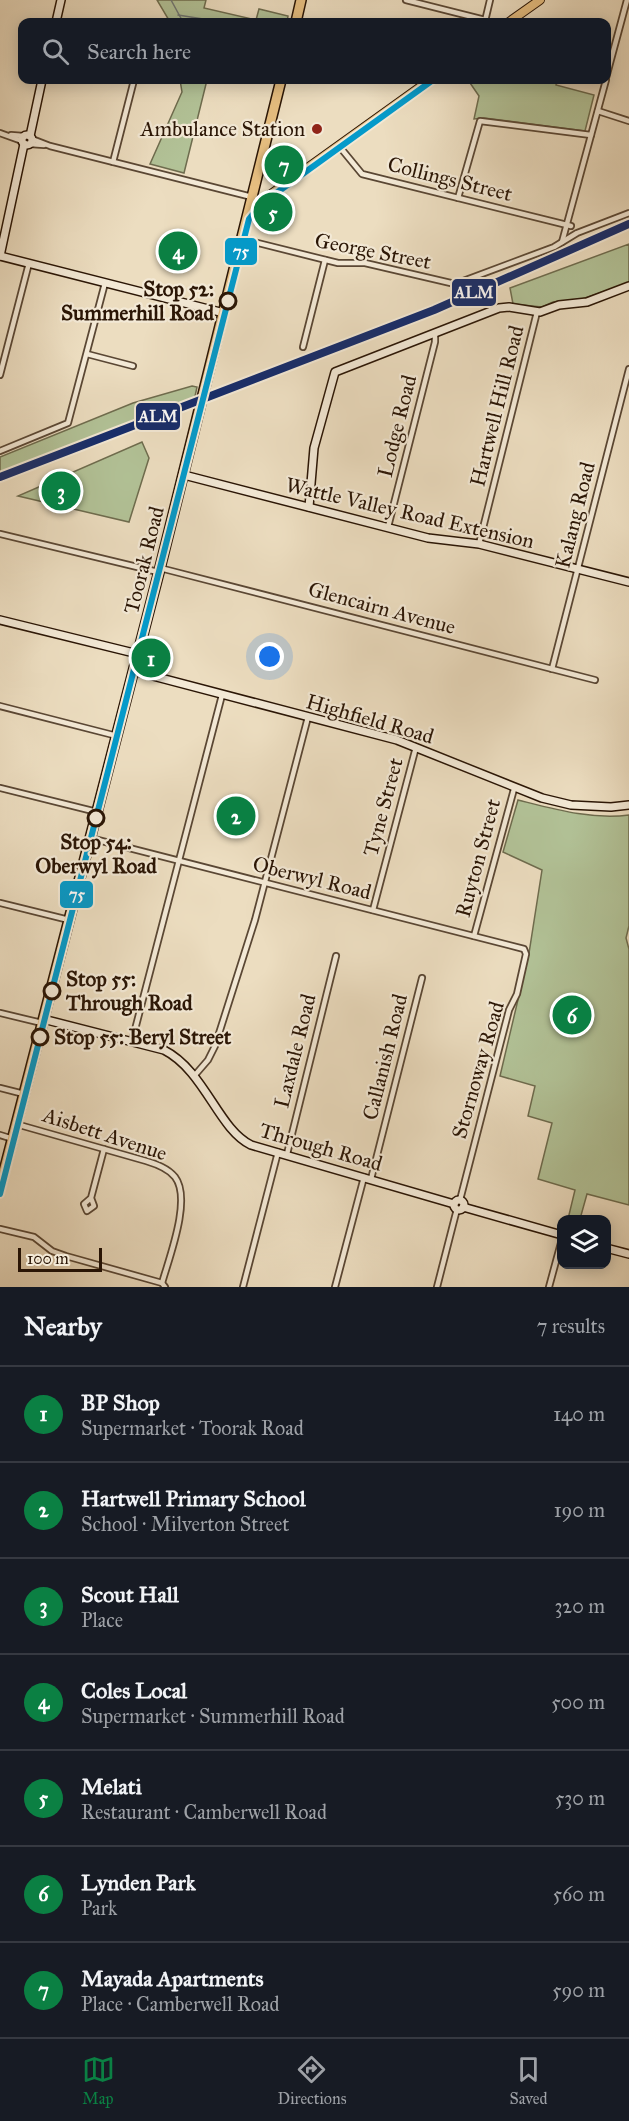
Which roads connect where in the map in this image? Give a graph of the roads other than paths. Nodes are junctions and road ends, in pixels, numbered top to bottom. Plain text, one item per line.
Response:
1 (62, 0) edge
2 (301, 0) edge
3 (406, 0) edge
4 (490, 0) edge
5 (540, 0) edge
6 (627, 0) edge
7 (57, 18) edge
8 (297, 18) edge
9 (474, 18) edge
10 (486, 18) edge
11 (515, 18) edge
12 (611, 60) edge
13 (41, 84) edge
14 (133, 84) edge
15 (280, 84) edge
16 (424, 84) edge
17 (605, 84) edge
18 (598, 111) junction
19 (629, 120) edge
20 (3, 134) edge
21 (591, 135) junction
22 (27, 140) junction
23 (339, 146) junction
24 (113, 162) junction
25 (256, 184) junction
26 (270, 195) junction
27 (252, 197) junction
28 (458, 198) junction
29 (629, 213) edge
30 (247, 220) junction
31 (568, 225) junction
32 (576, 233) junction
33 (242, 239) junction
34 (2, 240) edge
35 (562, 242) junction
36 (0, 256) edge
37 (325, 260) junction
38 (29, 263) junction
39 (105, 283) junction
40 (629, 286) edge
41 (537, 312) junction
42 (224, 313) junction
43 (435, 333) junction
44 (303, 347) dead end
45 (87, 354) junction
46 (133, 366) dead end
47 (629, 369) edge
48 (0, 375) edge
49 (0, 452) edge
50 (184, 475) junction
51 (309, 507) junction
52 (388, 527) junction
53 (0, 534) edge
54 (479, 544) junction
55 (160, 570) junction
56 (578, 570) junction
57 (629, 582) edge
58 (0, 620) edge
59 (138, 654) junction
60 (552, 669) junction
61 (134, 671) junction
62 (595, 680) dead end
63 (222, 695) junction
64 (0, 706) edge
65 (308, 717) junction
66 (117, 736) junction
67 (416, 747) junction
68 (0, 788) edge
69 (514, 789) junction
70 (629, 805) edge
71 (97, 812) junction
72 (90, 838) junction
73 (179, 861) junction
74 (266, 883) junction
75 (0, 903) edge
76 (373, 910) junction
77 (69, 920) junction
78 (474, 936) junction
79 (524, 949) joint
80 (336, 956) dead end
81 (422, 978) dead end
82 (0, 1013) edge
83 (43, 1021) junction
84 (132, 1041) junction
85 (195, 1076) junction
86 (0, 1088) edge
87 (24, 1094) junction
88 (16, 1124) junction
89 (0, 1135) edge
90 (12, 1139) junction
91 (104, 1149) junction
92 (278, 1152) junction
93 (287, 1154) junction
94 (368, 1178) junction
95 (0, 1187) edge
96 (91, 1198) dead end
97 (459, 1205) junction
98 (0, 1229) edge
99 (557, 1236) edge
100 (611, 1249) edge
101 (557, 1254) edge
102 (629, 1254) edge
103 (164, 1285) edge
104 (243, 1287) edge
105 (335, 1287) edge
106 (437, 1287) edge
107 (549, 1287) edge

1 - 7 street
2 - 8 highway
3 - 9 street
4 - 10 street
5 - 11 main road
6 - 12 street
13 - 22 street
14 - 24 street
15 - 25 highway, Toorak Road
16 - 23 main road
17 - 18 street
18 - 19 street
18 - 21 street
20 - 22 street
21 - 28 street
21 - 31 street
22 - 24 street
22 - 34 street
23 - 26 main road
23 - 28 street, Collings Street
24 - 27 street
25 - 26 main road
25 - 27 highway, Toorak Road
26 - 30 main road
27 - 30 highway, Toorak Road
28 - 31 street, Collings Street
29 - 32 street, George Street
30 - 33 highway, Toorak Road
31 - 32 street
31 - 35 street
32 - 35 street, George Street
33 - 37 street, George Street
33 - 42 highway, Toorak Road
34 - 36 street
35 - 37 street, George Street
36 - 38 street
37 - 44 street
38 - 39 street
38 - 48 street
39 - 42 street
39 - 45 street
40 - 41 street
41 - 43 street
41 - 54 street, Hartwell Hill Road
42 - 50 highway, Toorak Road
43 - 51 street
43 - 52 street, Lodge Road
45 - 46 street
45 - 49 street
47 - 56 street, Kalang Road
50 - 51 street, Wattle Valley Road Extension
50 - 55 highway, Toorak Road
51 - 52 street, Wattle Valley Road Extension
52 - 54 street, Wattle Valley Road Extension
53 - 55 street, Glencairn Avenue
54 - 56 street, Wattle Valley Road Extension
55 - 59 highway, Toorak Road
55 - 60 street, Glencairn Avenue
56 - 57 street, Wattle Valley Road Extension
56 - 60 street, Kalang Road
58 - 59 street
59 - 61 highway, Toorak Road
60 - 62 street, Glencairn Avenue
61 - 63 street, Highfield Road
61 - 66 highway, Toorak Road
63 - 65 street, Highfield Road
63 - 73 street
64 - 66 street
65 - 67 street, Highfield Road
65 - 74 street
66 - 71 highway, Toorak Road
67 - 69 street, Highfield Road
67 - 76 street, Tyne Street
68 - 71 street
69 - 70 street, Highfield Road
69 - 78 street, Ruyton Street
71 - 72 highway, Toorak Road
72 - 73 street, Oberwyl Road
72 - 77 highway, Toorak Road
73 - 74 street, Oberwyl Road
73 - 84 street
74 - 76 street, Oberwyl Road
74 - 85 street
75 - 77 street
76 - 78 street, Oberwyl Road
77 - 83 highway, Toorak Road
78 - 79 street, Oberwyl Road
79 - 97 street, Stornoway Road
80 - 93 street, Laxdale Road
81 - 94 street, Callanish Road
82 - 83 street
83 - 84 street, Through Road
83 - 87 highway, Toorak Road
84 - 85 street, Through Road
85 - 92 street, Through Road
86 - 87 street
87 - 88 highway, Toorak Road
88 - 90 highway, Toorak Road
88 - 91 street, Aisbett Avenue
89 - 90 street
90 - 95 highway, Toorak Road
91 - 96 street
91 - 103 street, Aisbett Avenue
92 - 93 street, Through Road
92 - 104 street
93 - 94 street, Through Road
94 - 97 street, Through Road
94 - 105 street, Callanish Road
97 - 99 street, Through Road
97 - 106 street, Stornoway Road
98 - 103 street
100 - 102 street
101 - 107 street

